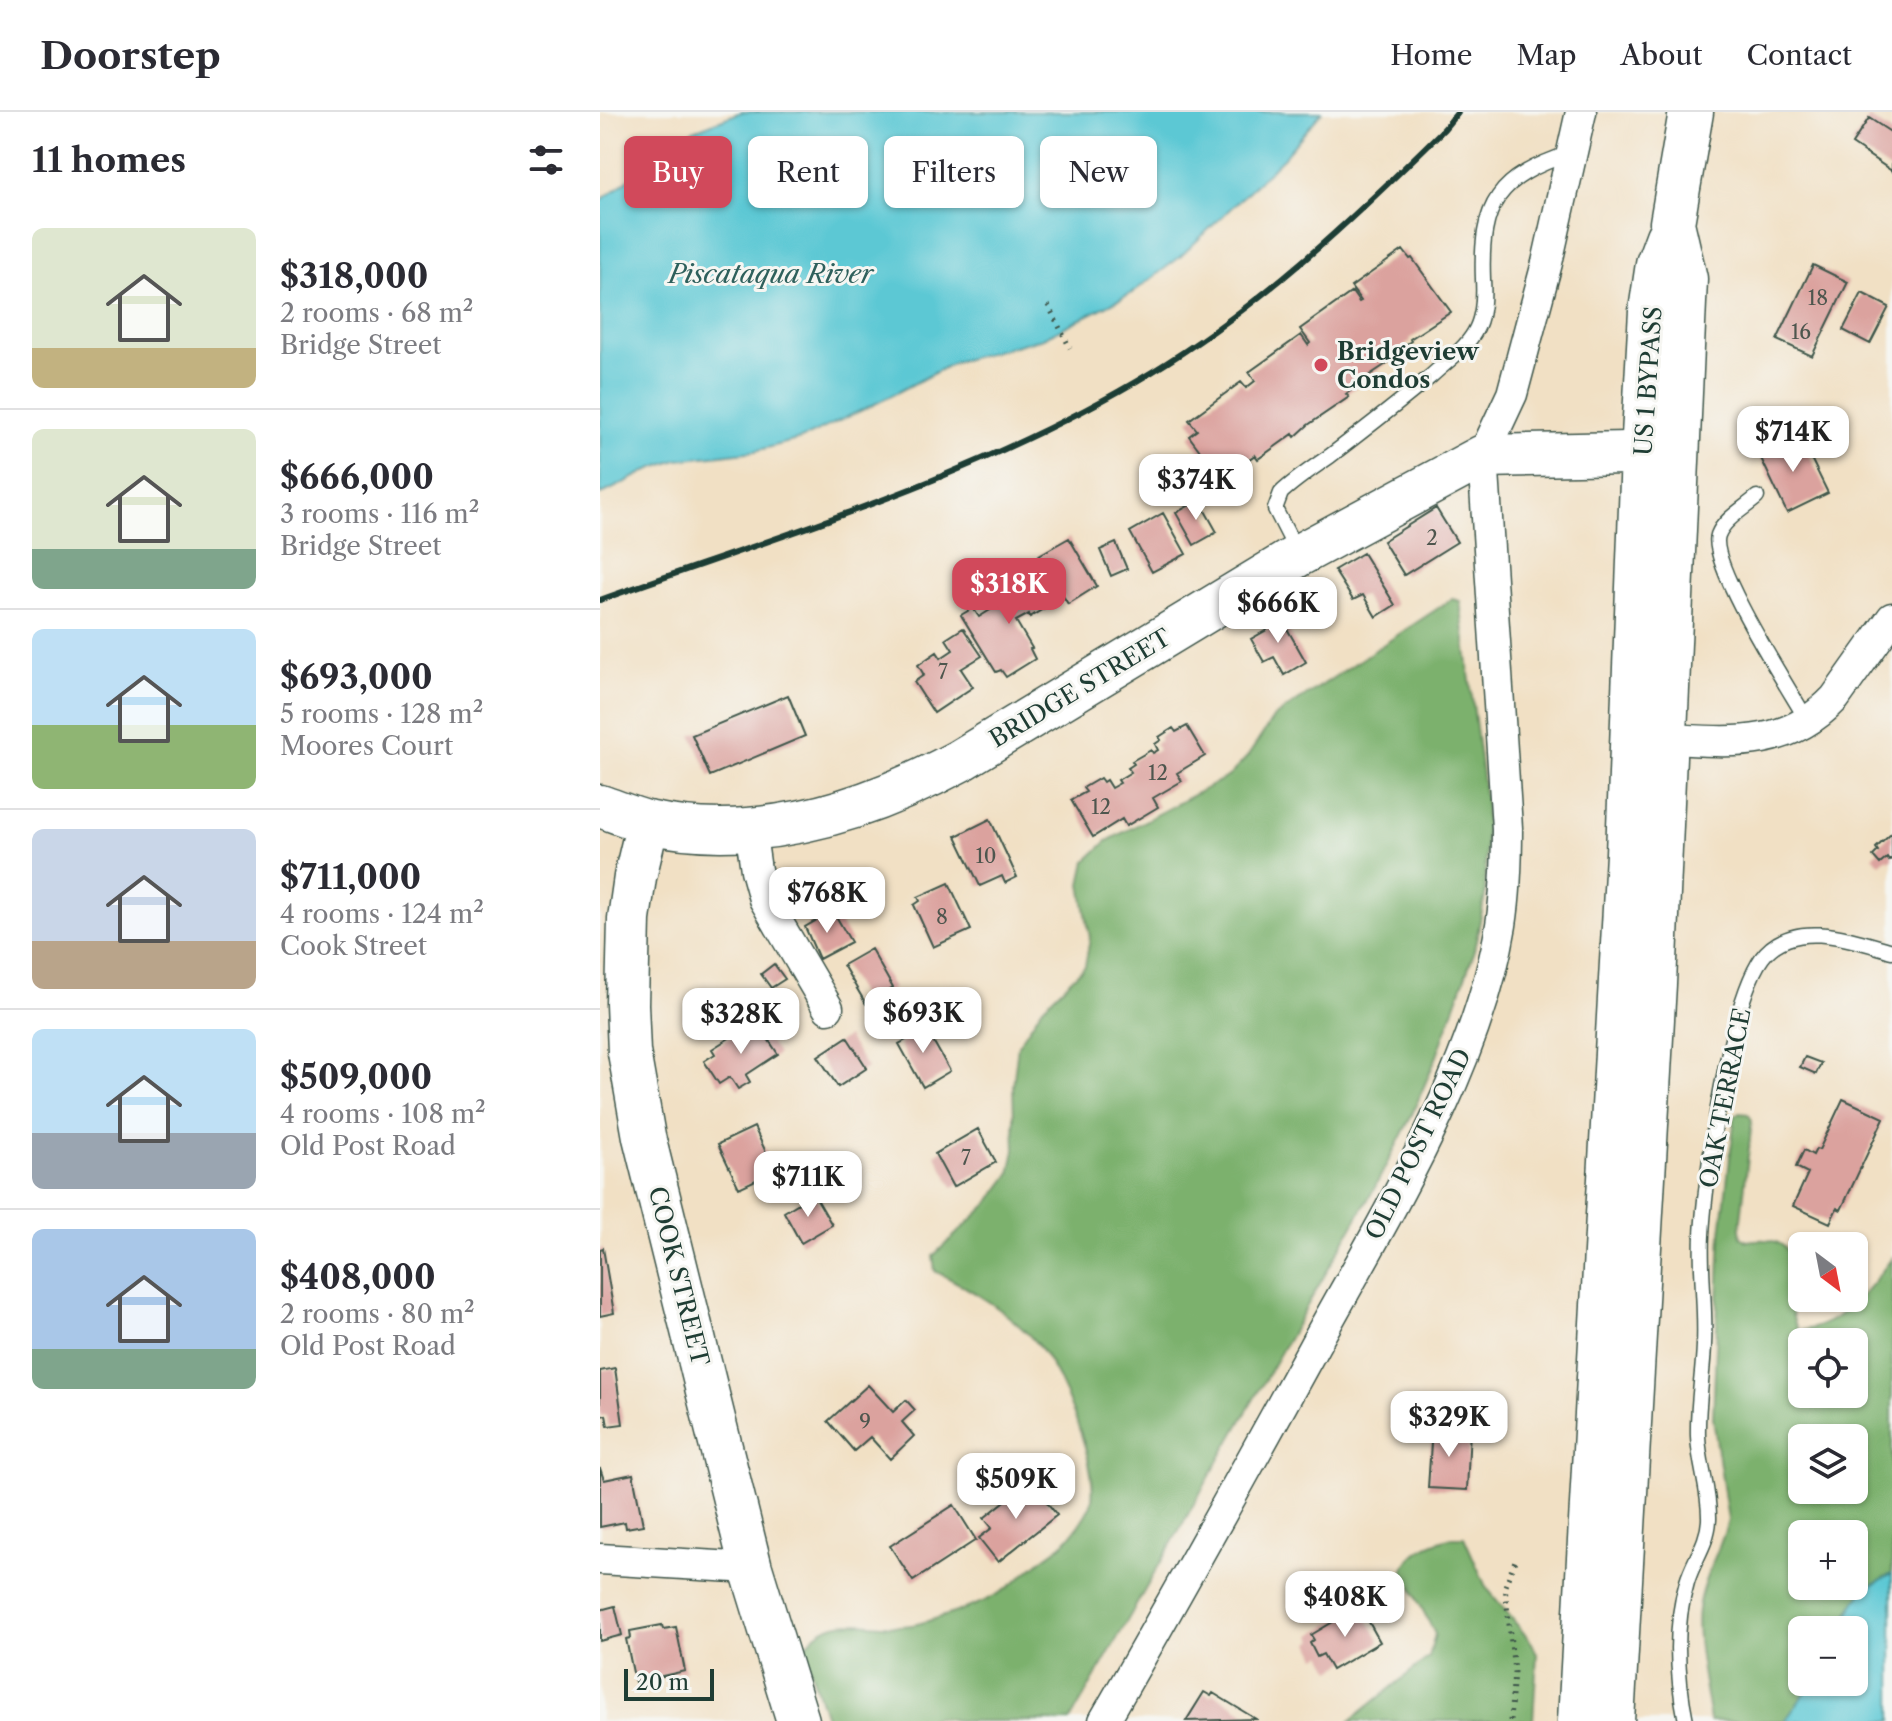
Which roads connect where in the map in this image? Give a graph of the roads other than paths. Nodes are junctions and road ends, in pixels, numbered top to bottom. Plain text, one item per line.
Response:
1 (1581, 112) edge
2 (1691, 112) edge
3 (1571, 153) junction
4 (1660, 453) junction
5 (1483, 456) junction
6 (1757, 497) dead end
7 (1299, 555) junction
8 (1892, 618) edge
9 (1808, 722) junction
10 (1648, 738) junction
11 (600, 806) edge
12 (648, 822) junction
13 (750, 828) junction
14 (1892, 951) edge
15 (828, 1008) dead end
16 (600, 1559) edge
17 (751, 1568) junction
18 (798, 1721) edge
19 (1104, 1721) edge
20 (1580, 1721) edge
21 (1612, 1721) edge
22 (1686, 1721) edge

1 - 3 street
2 - 4 main road
3 - 5 street
3 - 7 lane
4 - 5 street, BRIDGE STREET
4 - 10 main road
4 - 10 main road, US 1 BYPASS
5 - 7 street, BRIDGE STREET
5 - 19 street, OLD POST ROAD
6 - 9 lane
7 - 13 street, BRIDGE STREET
8 - 9 street
9 - 10 street
10 - 20 main road
10 - 21 main road
11 - 12 street, BRIDGE STREET
12 - 13 street, BRIDGE STREET
12 - 17 street, COOK STREET
13 - 15 street
14 - 22 lane, OAK TERRACE
16 - 17 street
17 - 18 street, COOK STREET

